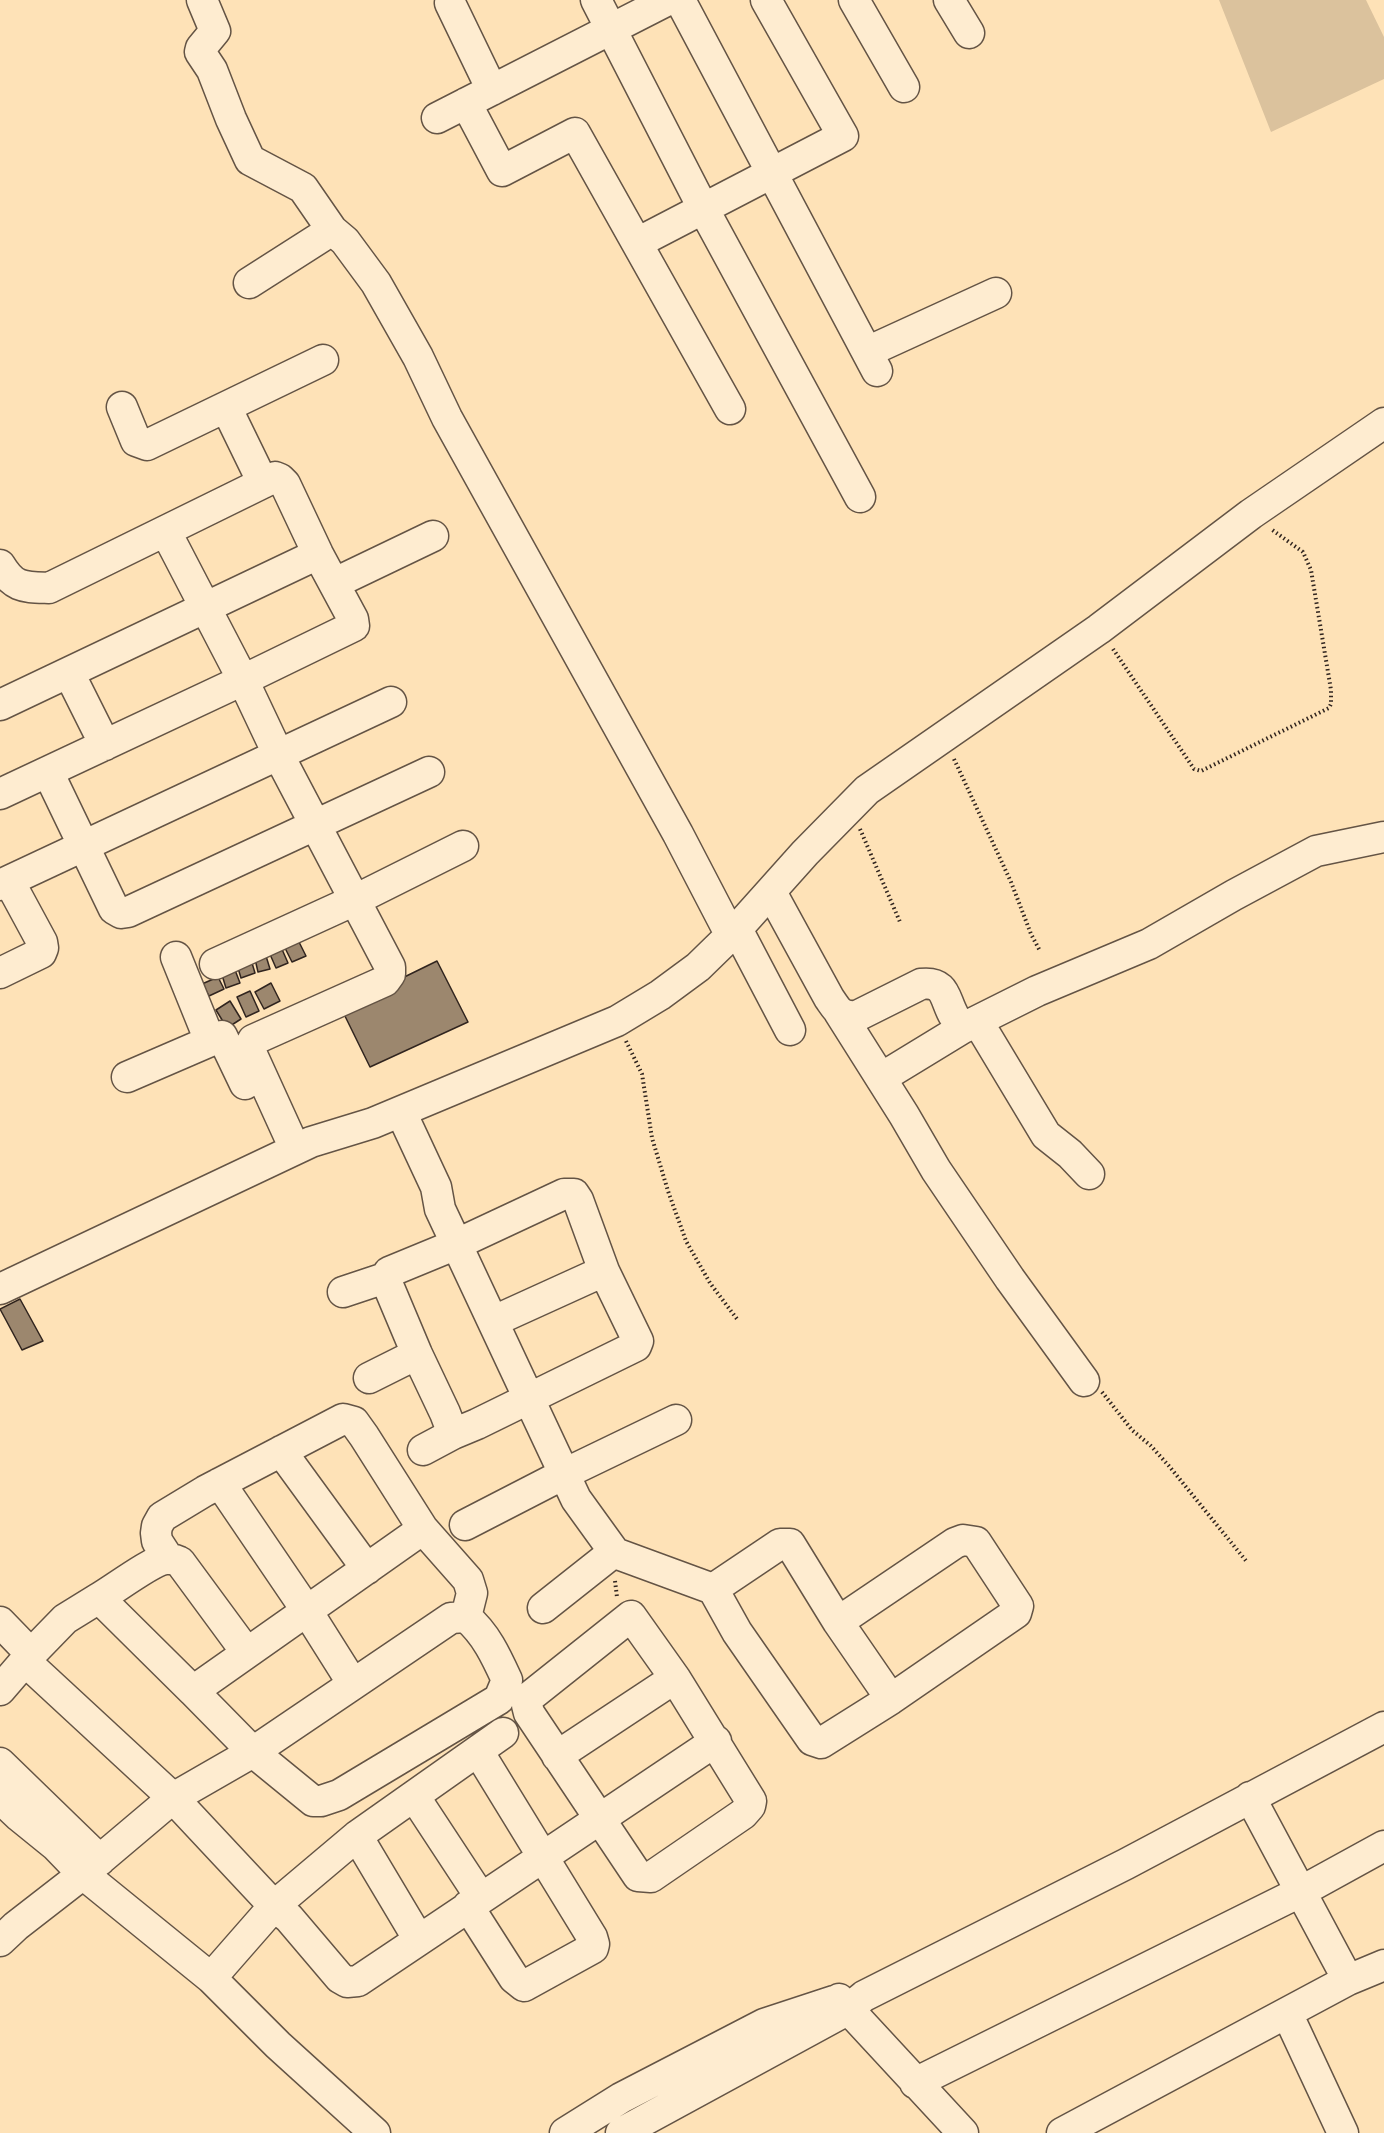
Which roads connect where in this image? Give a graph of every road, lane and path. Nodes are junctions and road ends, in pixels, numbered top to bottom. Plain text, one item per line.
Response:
1 (202, 0) edge
2 (596, 0) edge
3 (668, 0) edge
4 (680, 0) edge
5 (766, 0) edge
6 (854, 0) edge
7 (949, 0) edge
8 (450, 3) dead end
9 (611, 29) junction
10 (969, 33) dead end
11 (903, 87) dead end
12 (479, 96) junction
13 (437, 118) dead end
14 (772, 172) junction
15 (703, 208) junction
16 (332, 230) junction
17 (637, 243) junction
18 (249, 283) dead end
19 (996, 293) dead end
20 (322, 360) dead end
21 (122, 407) dead end
22 (226, 407) junction
23 (730, 409) dead end
24 (1384, 423) edge
25 (263, 483) junction
26 (860, 497) dead end
27 (1251, 514) junction
28 (166, 532) junction
29 (433, 536) dead end
30 (318, 554) junction
31 (0, 565) edge
32 (335, 583) junction
33 (206, 608) junction
34 (1099, 629) junction
35 (69, 673) junction
36 (243, 680) junction
37 (391, 702) dead end
38 (0, 705) edge
39 (943, 737) junction
40 (105, 745) junction
41 (278, 754) junction
42 (48, 772) junction
43 (429, 772) dead end
44 (0, 794) edge
45 (851, 806) junction
46 (315, 825) junction
47 (1384, 837) edge
48 (83, 846) junction
49 (463, 846) dead end
50 (4, 883) edge
51 (771, 892) junction
52 (355, 900) junction
53 (900, 922) dead end
54 (733, 932) junction
55 (1040, 951) dead end
56 (176, 957) dead end
57 (215, 964) dead end
58 (0, 973) edge
59 (839, 1012) junction
60 (617, 1021) junction
61 (970, 1025) junction
62 (790, 1030) dead end
63 (210, 1041) junction
64 (128, 1077) dead end
65 (881, 1078) junction
66 (401, 1112) junction
67 (295, 1149) junction
68 (1089, 1174) dead end
69 (462, 1242) junction
70 (603, 1271) junction
71 (385, 1278) junction
72 (0, 1289) edge
73 (344, 1293) dead end
74 (500, 1318) junction
75 (737, 1319) dead end
76 (417, 1354) junction
77 (369, 1378) dead end
78 (1084, 1381) joint
79 (534, 1396) junction
80 (676, 1420) dead end
81 (453, 1434) junction
82 (423, 1450) dead end
83 (281, 1451) junction
84 (569, 1471) junction
85 (220, 1483) junction
86 (465, 1525) dead end
87 (423, 1529) junction
88 (612, 1554) junction
89 (168, 1558) junction
90 (1247, 1562) dead end
91 (367, 1569) junction
92 (713, 1589) junction
93 (99, 1598) junction
94 (543, 1608) dead end
95 (307, 1611) junction
96 (631, 1616) junction
97 (466, 1617) junction
98 (0, 1622) edge
99 (838, 1622) junction
100 (247, 1653) junction
101 (28, 1658) junction
102 (675, 1678) junction
103 (353, 1684) junction
104 (0, 1690) edge
105 (194, 1692) junction
106 (891, 1699) junction
107 (1384, 1727) edge
108 (503, 1733) dead end
109 (716, 1741) junction
110 (478, 1751) junction
111 (253, 1752) junction
112 (558, 1756) junction
113 (0, 1762) edge
114 (414, 1796) junction
115 (1250, 1797) junction
116 (172, 1798) junction
117 (6, 1815) edge
118 (598, 1819) junction
119 (357, 1836) junction
120 (1384, 1846) edge
121 (543, 1857) junction
122 (92, 1867) junction
123 (1302, 1891) junction
124 (475, 1902) junction
125 (274, 1906) junction
126 (5, 1925) edge
127 (419, 1940) junction
128 (1384, 1965) edge
129 (211, 1978) junction
130 (1348, 1980) junction
131 (850, 2002) junction
132 (1287, 2013) junction
133 (915, 2083) junction
134 (1339, 2132) edge
135 (375, 2133) edge
136 (565, 2133) edge
137 (621, 2133) edge
138 (963, 2133) edge
139 (1062, 2133) edge

1 - 16 street
2 - 9 street
3 - 9 street
4 - 14 street
5 - 14 street
6 - 11 street
7 - 10 street
8 - 12 street
9 - 12 street
9 - 15 street
12 - 13 street
12 - 17 street
14 - 15 street
14 - 19 street
15 - 17 street
15 - 26 street
16 - 18 street
16 - 54 street
17 - 23 street
20 - 22 street
21 - 22 street
22 - 25 street
24 - 27 street
25 - 28 street
25 - 30 street
27 - 34 street
27 - 34 path
28 - 31 street
28 - 33 street
29 - 32 street
30 - 32 street
30 - 33 street
32 - 36 street
33 - 35 street
33 - 36 street
34 - 39 street
35 - 38 street
35 - 40 street
36 - 40 street
36 - 41 street
37 - 41 street
39 - 45 street
39 - 55 path
40 - 42 street
41 - 46 street
41 - 48 street
42 - 44 street
42 - 48 street
43 - 46 street
45 - 51 street
45 - 53 path
46 - 48 street
46 - 52 street
47 - 61 street
48 - 50 street
49 - 52 street
50 - 58 street
51 - 54 street
51 - 59 street
52 - 57 street
52 - 67 street
54 - 60 street
54 - 62 street
56 - 63 street
59 - 61 street
59 - 65 street
60 - 66 street
60 - 75 path
61 - 65 street
61 - 68 street
63 - 64 street
63 - 67 street
65 - 78 street
66 - 67 street
66 - 69 street
67 - 72 street
69 - 70 street
69 - 71 street
69 - 74 street
70 - 74 street
70 - 79 street
71 - 73 street
71 - 76 street
74 - 79 street
76 - 77 street
76 - 81 street
78 - 90 path
79 - 81 street
79 - 84 street
80 - 84 street
81 - 82 street
83 - 85 street
83 - 87 street
83 - 91 street
84 - 86 street
84 - 88 street
85 - 89 street
85 - 95 street
87 - 91 street
87 - 97 street
88 - 92 street
88 - 94 street
88 - 96 path
89 - 93 street
89 - 100 street
91 - 95 street
92 - 99 street
92 - 106 street
93 - 101 street
93 - 105 street
95 - 100 street
95 - 103 street
96 - 102 street
96 - 112 street
97 - 103 street
97 - 111 street
98 - 101 street
99 - 106 street
99 - 106 street
100 - 105 street
101 - 104 street
101 - 116 street
102 - 109 street
102 - 112 street
103 - 111 street
105 - 111 street
107 - 115 street
108 - 110 street
109 - 118 street
109 - 118 street
110 - 114 street
110 - 121 street
111 - 116 street
112 - 118 street
113 - 122 street
114 - 119 street
114 - 124 street
115 - 123 street
115 - 131 street
116 - 122 street
116 - 125 street
117 - 122 street
118 - 121 street
119 - 125 street
119 - 127 street
120 - 123 street
121 - 124 street
121 - 124 street
122 - 126 street
122 - 129 street
123 - 130 street
123 - 133 street
124 - 127 street
125 - 127 street
125 - 129 street
128 - 130 street
129 - 135 street
130 - 132 street
131 - 133 street
131 - 136 street
131 - 137 street
132 - 134 street
132 - 139 street
133 - 138 street

